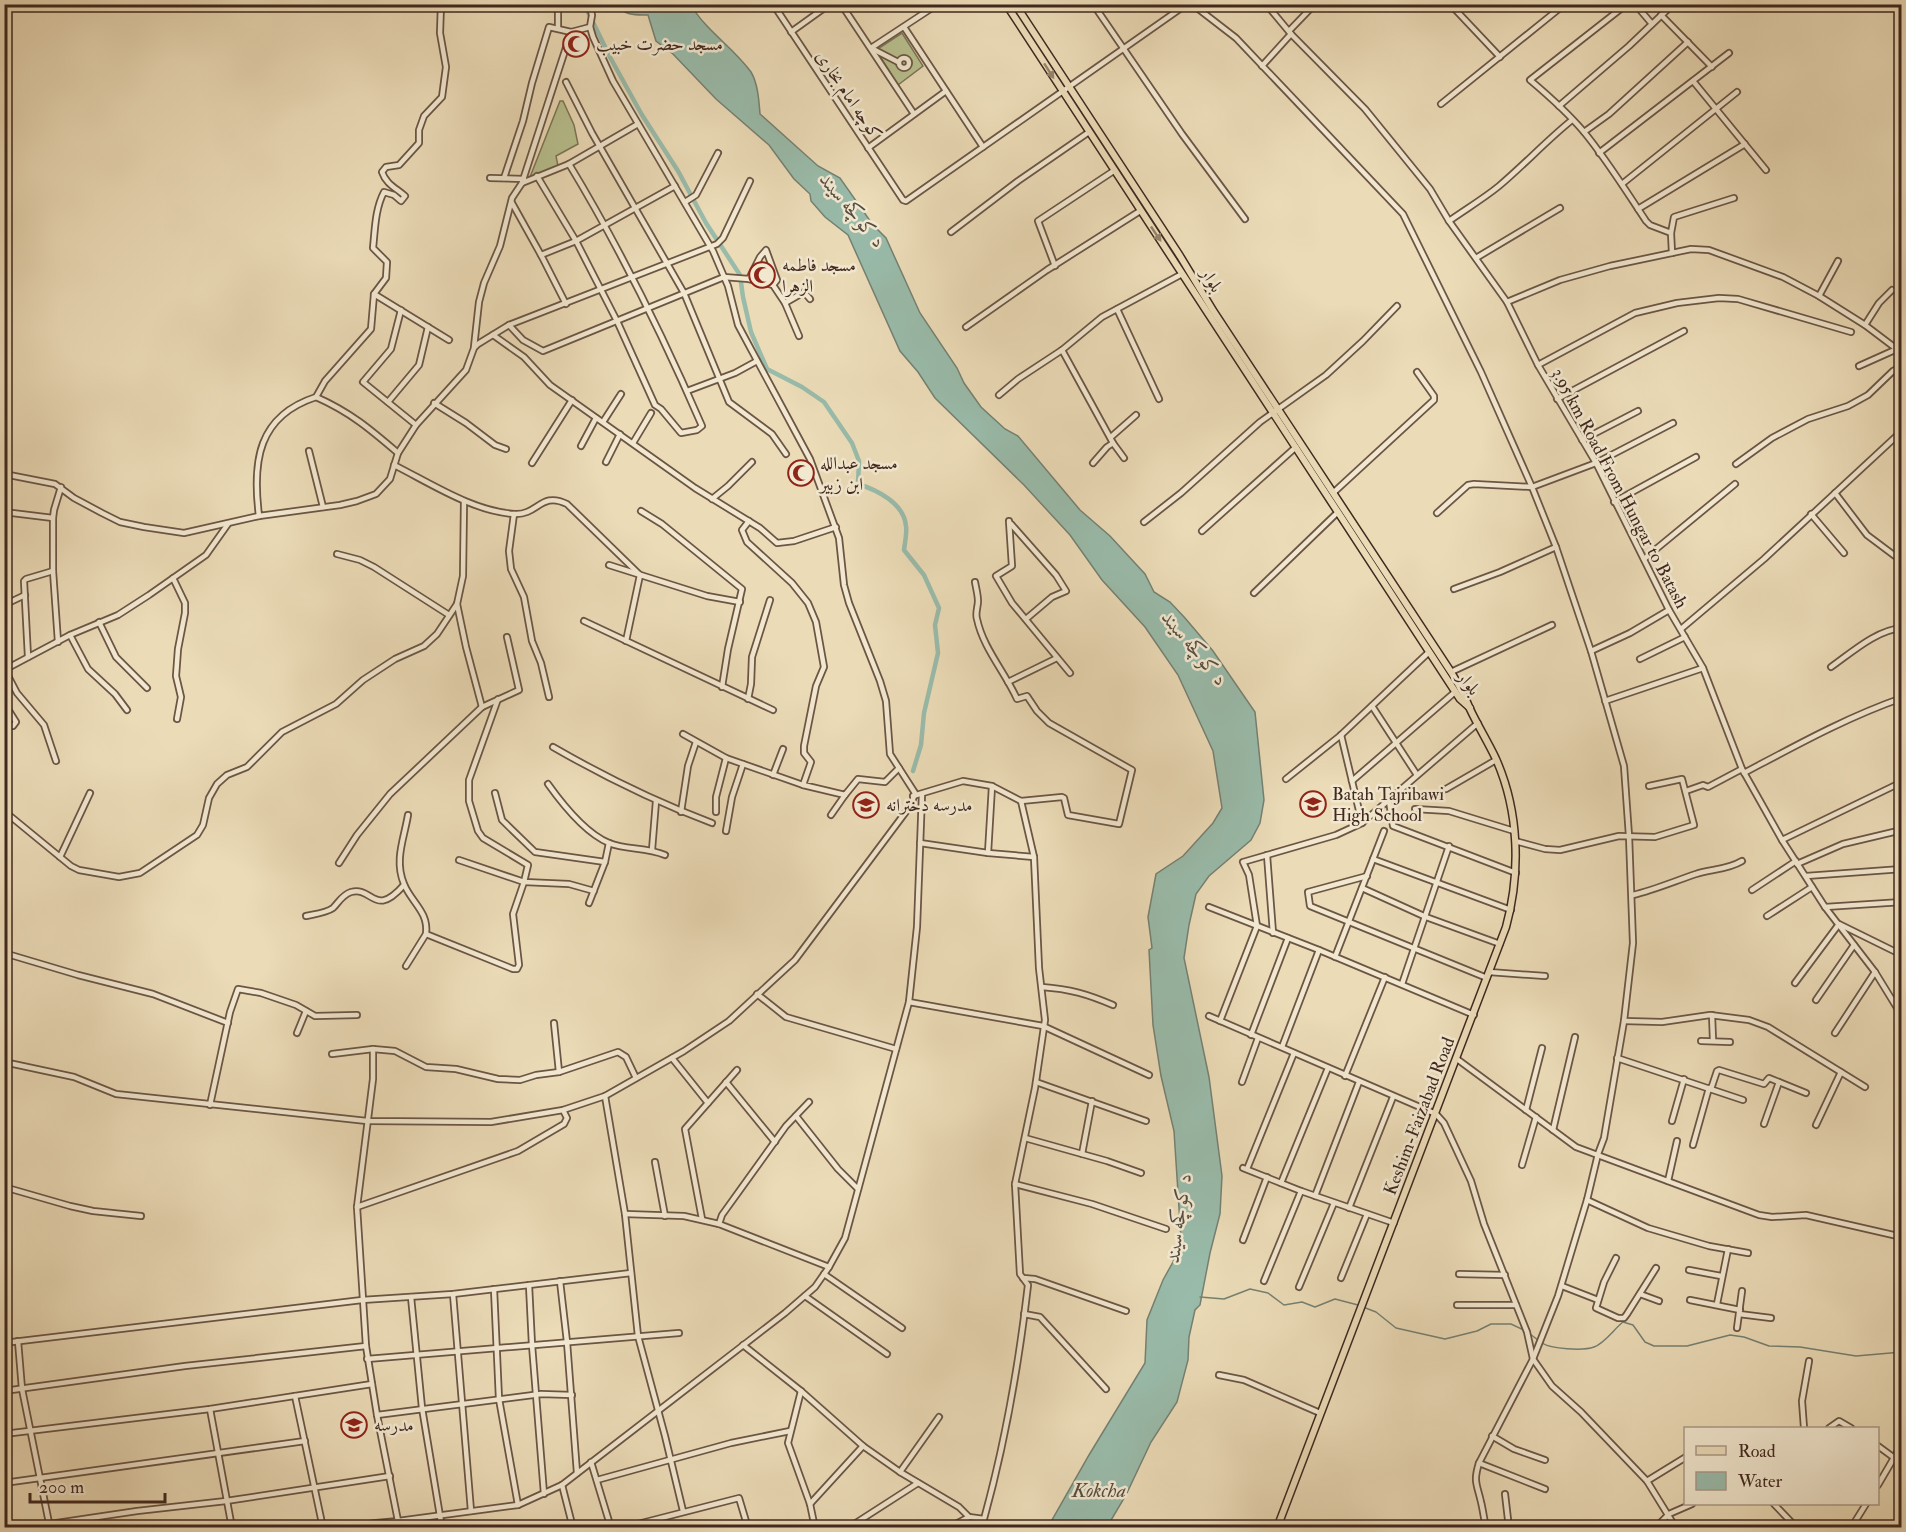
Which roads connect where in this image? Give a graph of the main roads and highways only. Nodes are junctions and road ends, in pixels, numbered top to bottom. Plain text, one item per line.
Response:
1 (1006, 4) edge
2 (1014, 4) edge
3 (1211, 314) junction
4 (1276, 411) junction
5 (1424, 638) junction
6 (1470, 709) junction
7 (1277, 1527) edge

1 -> 3 main road, بلوار
2 - 3 main road, بلوار
3 - 4 main road, بلوار
4 - 5 main road, بلوار
4 - 5 main road, بلوار
5 - 6 main road, بلوار
5 - 6 main road, بلوار
6 - 7 main road, Keshim-Faizabad Road

